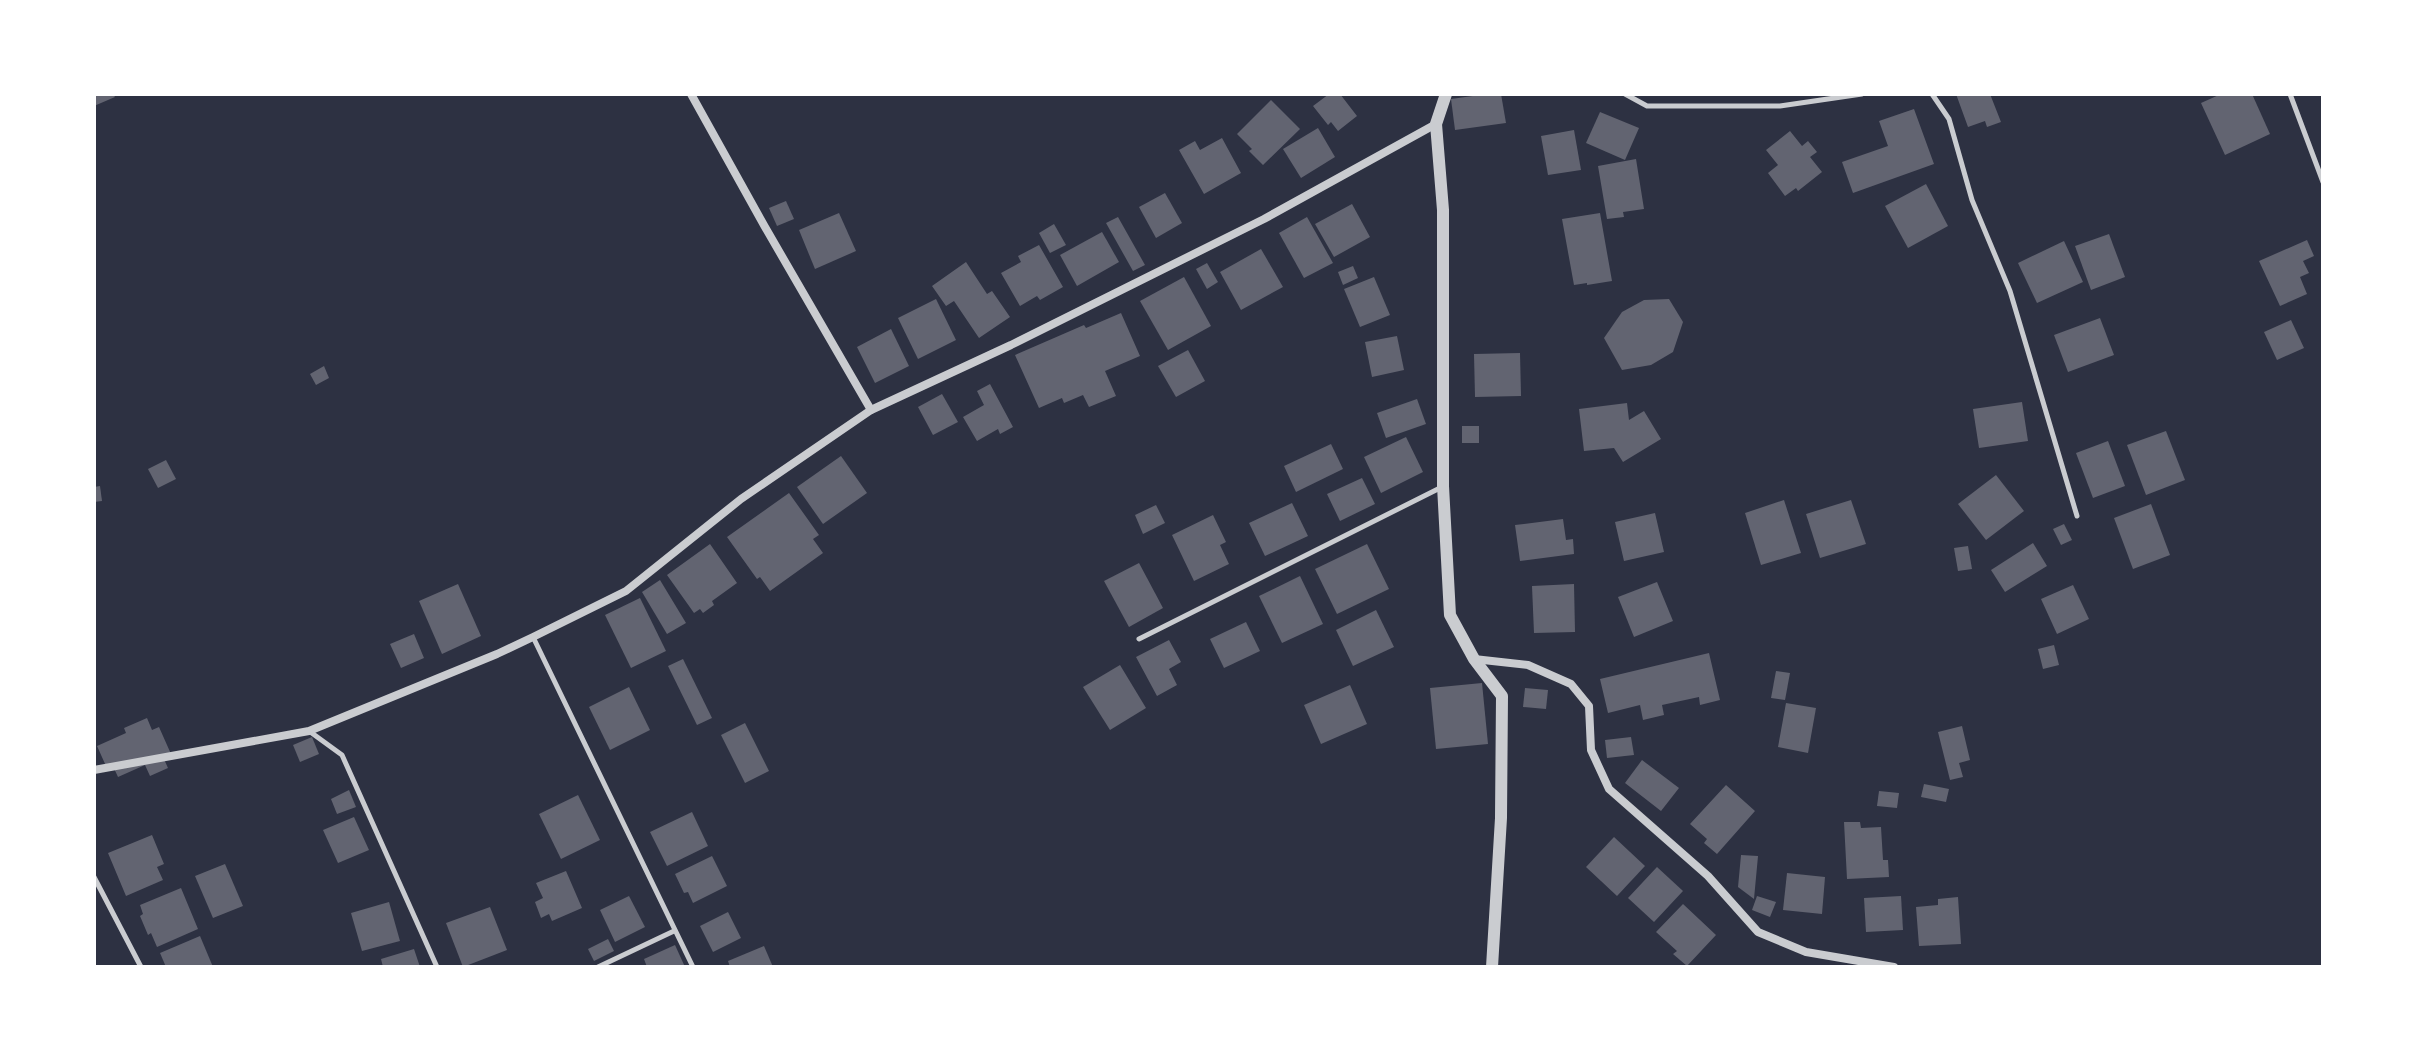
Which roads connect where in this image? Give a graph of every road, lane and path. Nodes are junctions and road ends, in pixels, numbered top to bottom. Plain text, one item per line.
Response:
1 (691, 94) edge
2 (1446, 94) edge
3 (1625, 94) edge
4 (1862, 94) edge
5 (1932, 94) edge
6 (2290, 94) edge
7 (1436, 124) junction
8 (2323, 182) edge
9 (871, 410) junction
10 (1443, 486) junction
11 (2077, 516) dead end
12 (533, 637) junction
13 (1139, 639) dead end
14 (1474, 659) junction
15 (309, 731) junction
16 (94, 770) edge
17 (94, 877) edge
18 (674, 931) junction
19 (141, 967) edge
20 (437, 967) edge
21 (598, 967) edge
22 (693, 967) edge
23 (1492, 967) edge
24 (1894, 967) edge

1 - 9 street
2 - 7 street
3 - 4 lane
5 - 11 lane
6 - 8 lane
7 - 9 street
7 - 10 street
9 - 12 street
10 - 13 lane
10 - 14 street
12 - 15 street
12 - 18 lane
14 - 23 street
14 - 24 street
15 - 16 street
15 - 20 lane
17 - 19 lane
18 - 21 lane
18 - 22 lane

